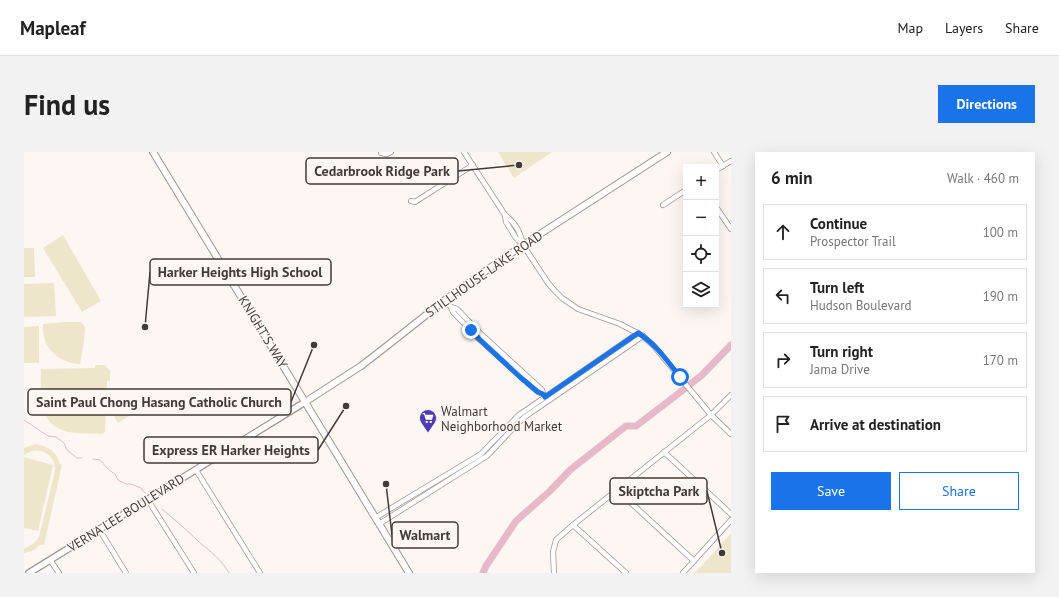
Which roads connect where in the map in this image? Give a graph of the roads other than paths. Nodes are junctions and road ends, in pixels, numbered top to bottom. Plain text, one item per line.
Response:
1 (153, 152) edge
2 (391, 152) edge
3 (464, 152) edge
4 (667, 152) edge
5 (714, 152) edge
6 (381, 153) dead end
7 (731, 161) edge
8 (473, 165) junction
9 (723, 166) junction
10 (719, 168) edge
11 (683, 192) edge
12 (411, 201) dead end
13 (663, 205) dead end
14 (719, 212) edge
15 (731, 230) edge
16 (523, 245) junction
17 (445, 300) junction
18 (641, 335) junction
19 (731, 395) edge
20 (545, 397) junction
21 (305, 402) junction
22 (711, 415) junction
23 (731, 434) edge
24 (664, 452) junction
25 (196, 470) junction
26 (434, 486) junction
27 (617, 490) junction
28 (407, 498) junction
29 (148, 500) junction
30 (410, 504) junction
31 (731, 514) edge
32 (375, 518) junction
33 (731, 520) edge
34 (379, 524) junction
35 (573, 525) junction
36 (99, 530) junction
37 (50, 560) junction
38 (694, 561) junction
39 (29, 573) edge
40 (59, 573) edge
41 (126, 573) edge
42 (194, 573) edge
43 (260, 573) edge
44 (409, 573) edge
45 (554, 573) edge
46 (626, 573) edge
47 (683, 573) edge

1 - 21 main road, KNIGHT'S WAY
2 - 6 street
3 - 8 street
4 - 16 main road, STILLHOUSE LAKE ROAD
5 - 9 street
7 - 9 street
8 - 12 street
8 - 16 street
9 - 10 street
11 - 13 street
14 - 15 street
16 - 17 main road, STILLHOUSE LAKE ROAD
16 - 18 street
17 - 20 street
17 - 21 main road, STILLHOUSE LAKE ROAD
18 - 20 street
18 - 22 street
19 - 22 street
20 - 26 street
21 - 25 street, VERNA LEE BOULEVARD
21 - 32 main road, KNIGHT'S WAY
22 - 23 street
22 - 24 street
24 - 27 street
24 - 31 street
25 - 29 street, VERNA LEE BOULEVARD
25 - 43 street
26 - 28 street
26 - 30 street
27 - 35 street
27 - 38 street
28 - 30 street
28 - 32 street
29 - 36 street, VERNA LEE BOULEVARD
29 - 42 street
30 - 34 street
32 - 34 main road, KNIGHT'S WAY
33 - 38 street
34 - 44 main road, KNIGHT'S WAY
35 - 45 street
35 - 46 street
36 - 37 street, VERNA LEE BOULEVARD
36 - 41 street
37 - 39 street, VERNA LEE BOULEVARD
37 - 40 street
38 - 47 street

